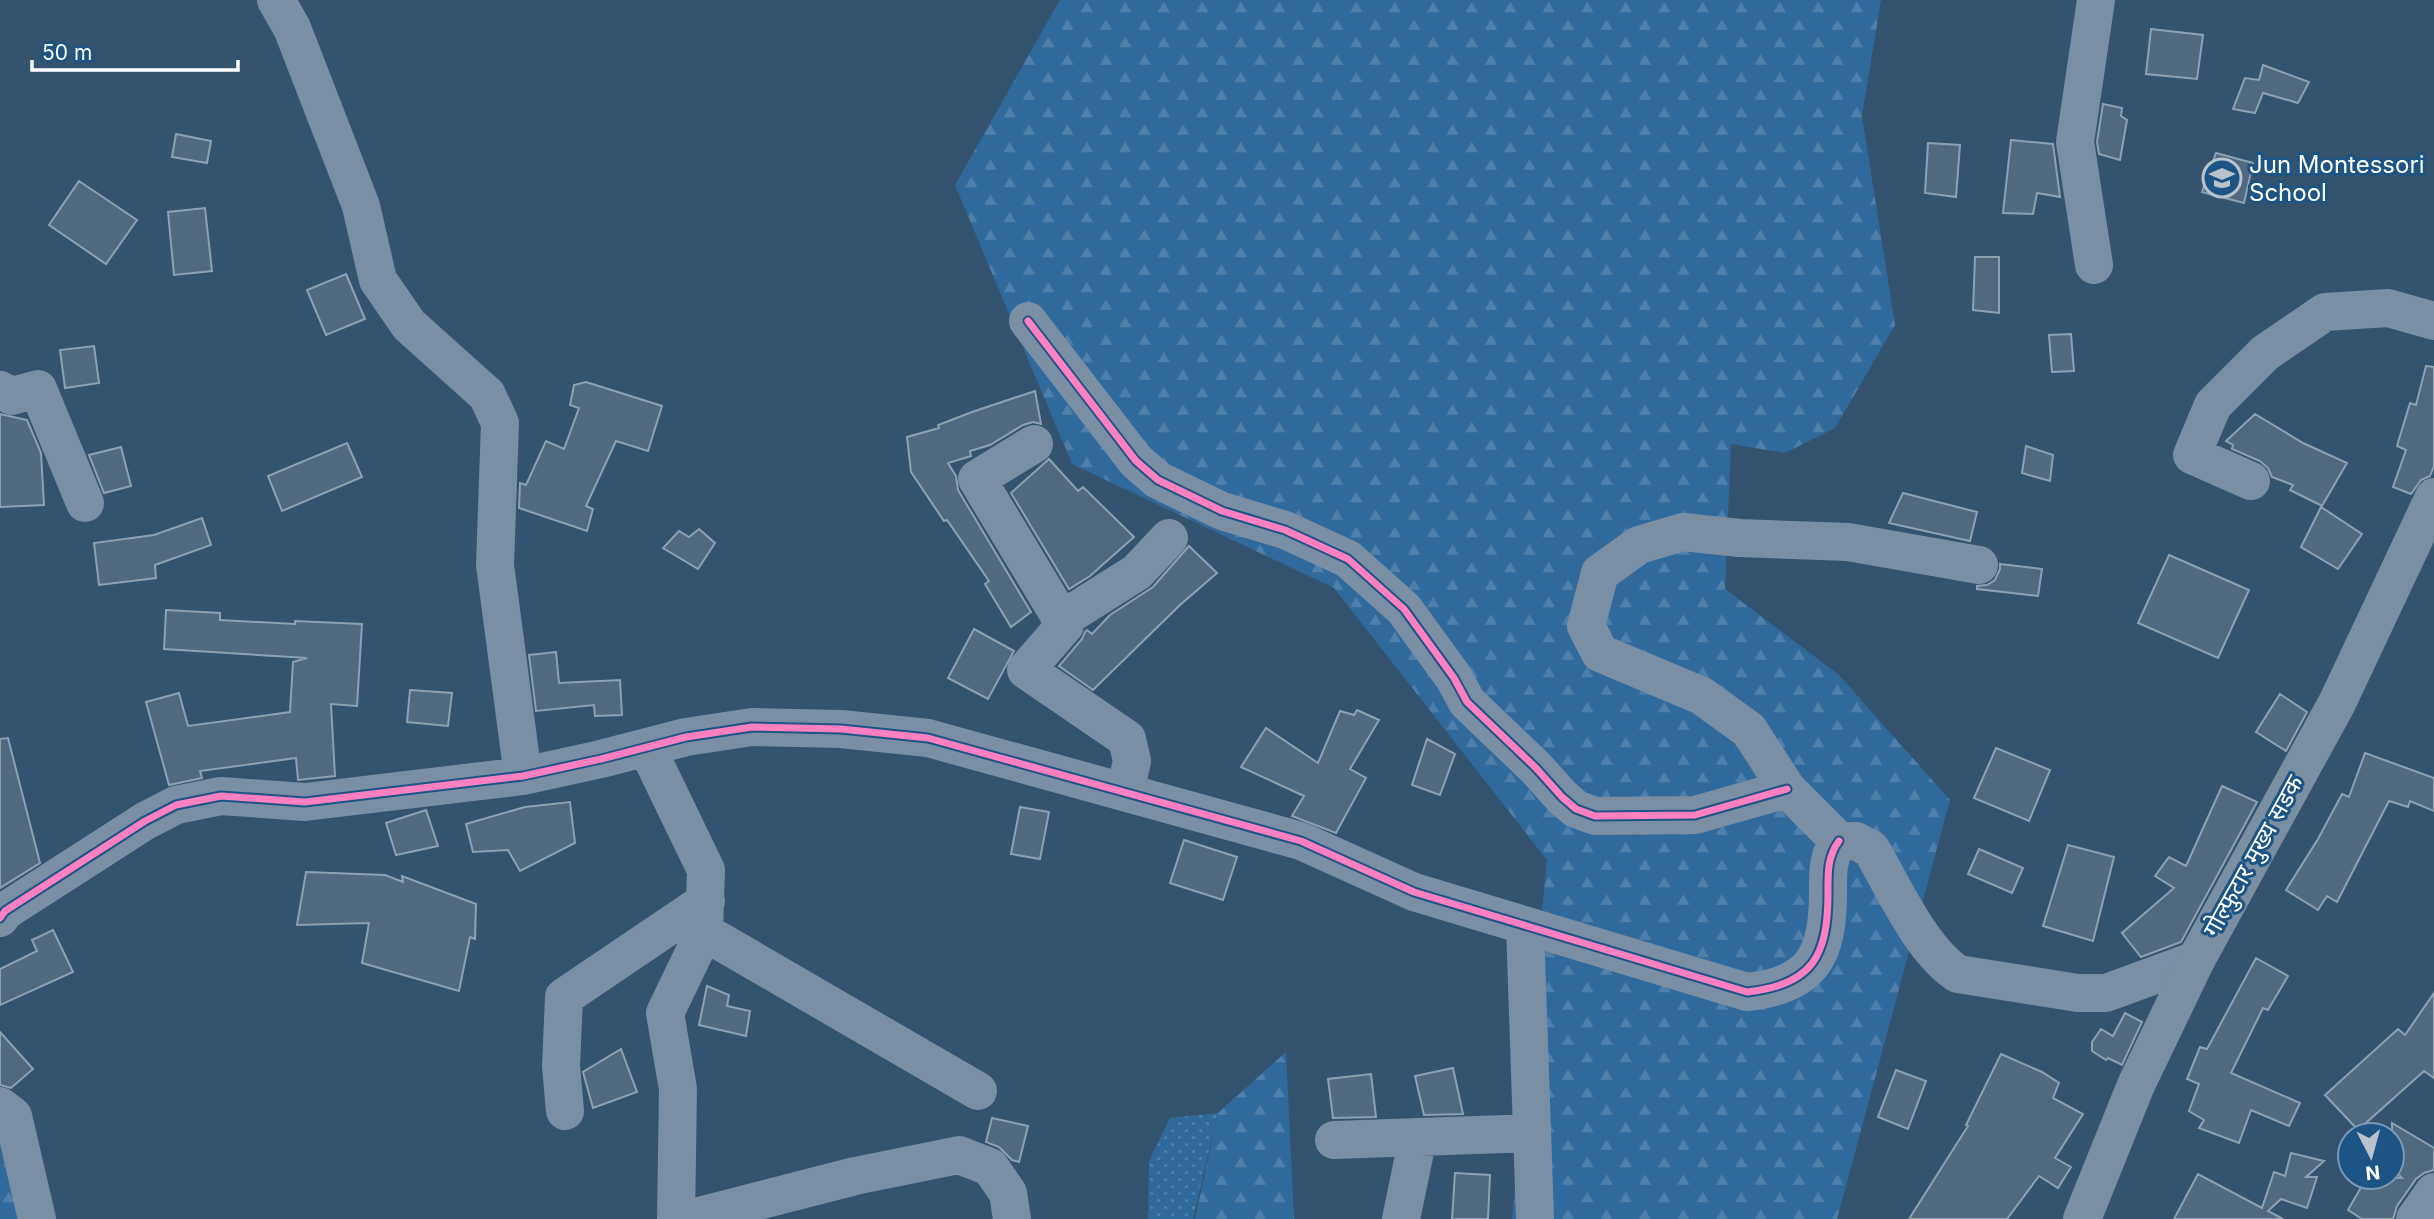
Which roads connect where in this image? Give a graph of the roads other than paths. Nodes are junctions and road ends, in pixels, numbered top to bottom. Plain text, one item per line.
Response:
1 (276, 0) edge
2 (2096, 0) edge
3 (2094, 265) dead end
4 (1028, 321) dead end
5 (2434, 321) edge
6 (0, 390) edge
7 (1034, 444) dead end
8 (2251, 481) dead end
9 (2434, 497) edge
10 (85, 503) dead end
11 (1169, 538) dead end
12 (1979, 565) dead end
13 (1061, 620) junction
14 (647, 748) junction
15 (523, 776) junction
16 (1787, 789) junction
17 (1125, 792) junction
18 (1839, 841) junction
19 (705, 917) junction
20 (0, 918) edge
21 (1525, 926) junction
22 (2196, 960) junction
23 (978, 1091) dead end
24 (0, 1106) edge
25 (565, 1111) dead end
26 (1532, 1133) junction
27 (1418, 1137) junction
28 (1334, 1139) dead end
29 (2434, 1192) edge
30 (37, 1219) edge
31 (676, 1219) edge
32 (688, 1219) edge
33 (1012, 1219) edge
34 (1401, 1219) edge
35 (1535, 1219) edge
36 (2082, 1219) edge
37 (2415, 1219) edge

1 - 15 street
2 - 3 street
4 - 16 street
5 - 8 street
6 - 10 street
7 - 13 street
9 - 22 main road, गोल्फुटार मुख्य सडक
11 - 13 street
12 - 16 street
13 - 17 street
14 - 15 street
14 - 17 street
14 - 19 street
15 - 20 street
16 - 18 street
17 - 21 street
18 - 21 street
18 - 22 street
19 - 23 street
19 - 25 street
19 - 31 street
21 - 26 street
22 - 36 main road, गोल्फुटार मुख्य सडक
24 - 30 street
26 - 27 street
26 - 35 street
27 - 28 street
27 - 34 street
29 - 37 street
32 - 33 street

